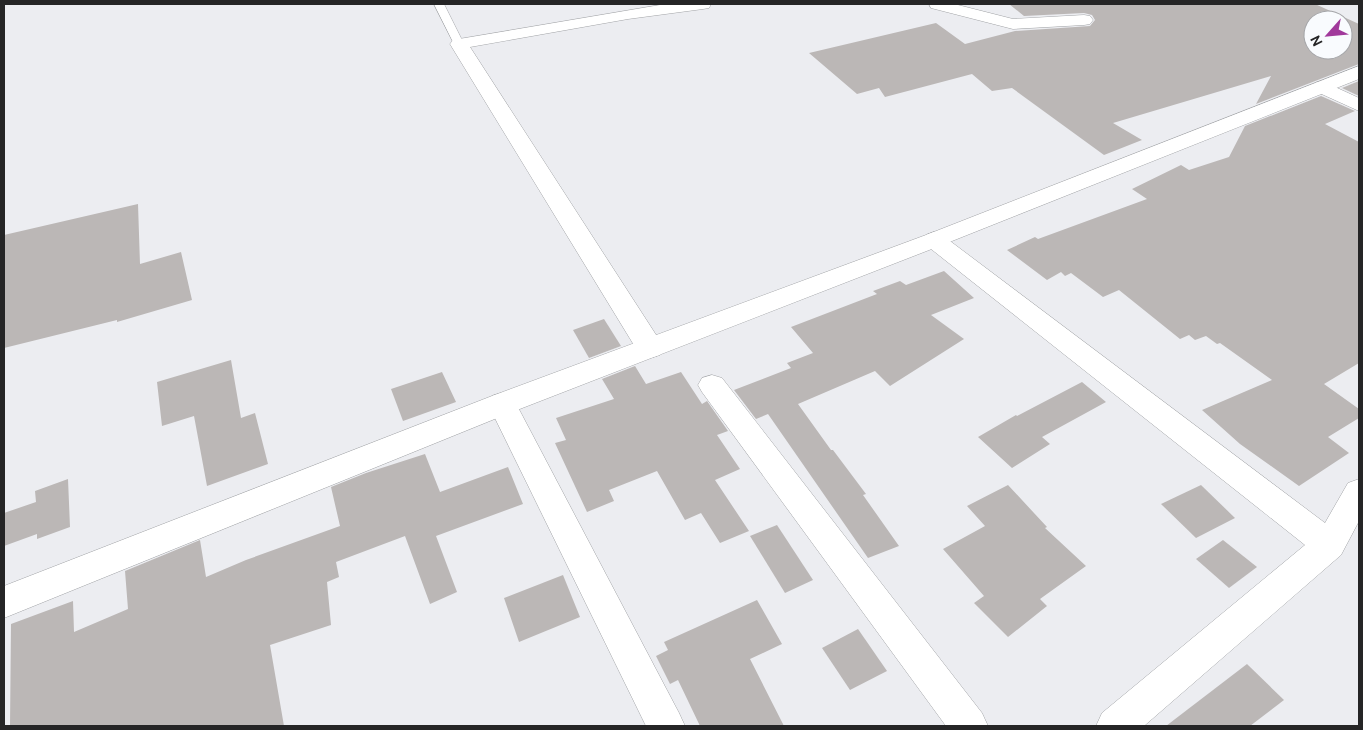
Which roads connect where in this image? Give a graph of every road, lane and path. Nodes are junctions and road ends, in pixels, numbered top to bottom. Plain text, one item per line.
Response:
1 (439, 4) edge
2 (703, 4) edge
3 (937, 4) edge
4 (1084, 20) dead end
5 (459, 44) junction
6 (1359, 72) edge
7 (1322, 87) junction
8 (1359, 106) edge
9 (934, 240) junction
10 (650, 348) junction
11 (712, 385) dead end
12 (502, 404) junction
13 (1359, 492) edge
14 (1329, 545) junction
15 (4, 602) edge
16 (666, 726) edge
17 (969, 726) edge
18 (1115, 726) edge

1 - 5 lane
2 - 5 street
3 - 4 street
5 - 10 street
6 - 7 street
7 - 8 street
7 - 9 street
9 - 10 street
9 - 14 street
10 - 12 street
11 - 17 street
12 - 15 street
12 - 16 street
13 - 14 street
14 - 18 street

